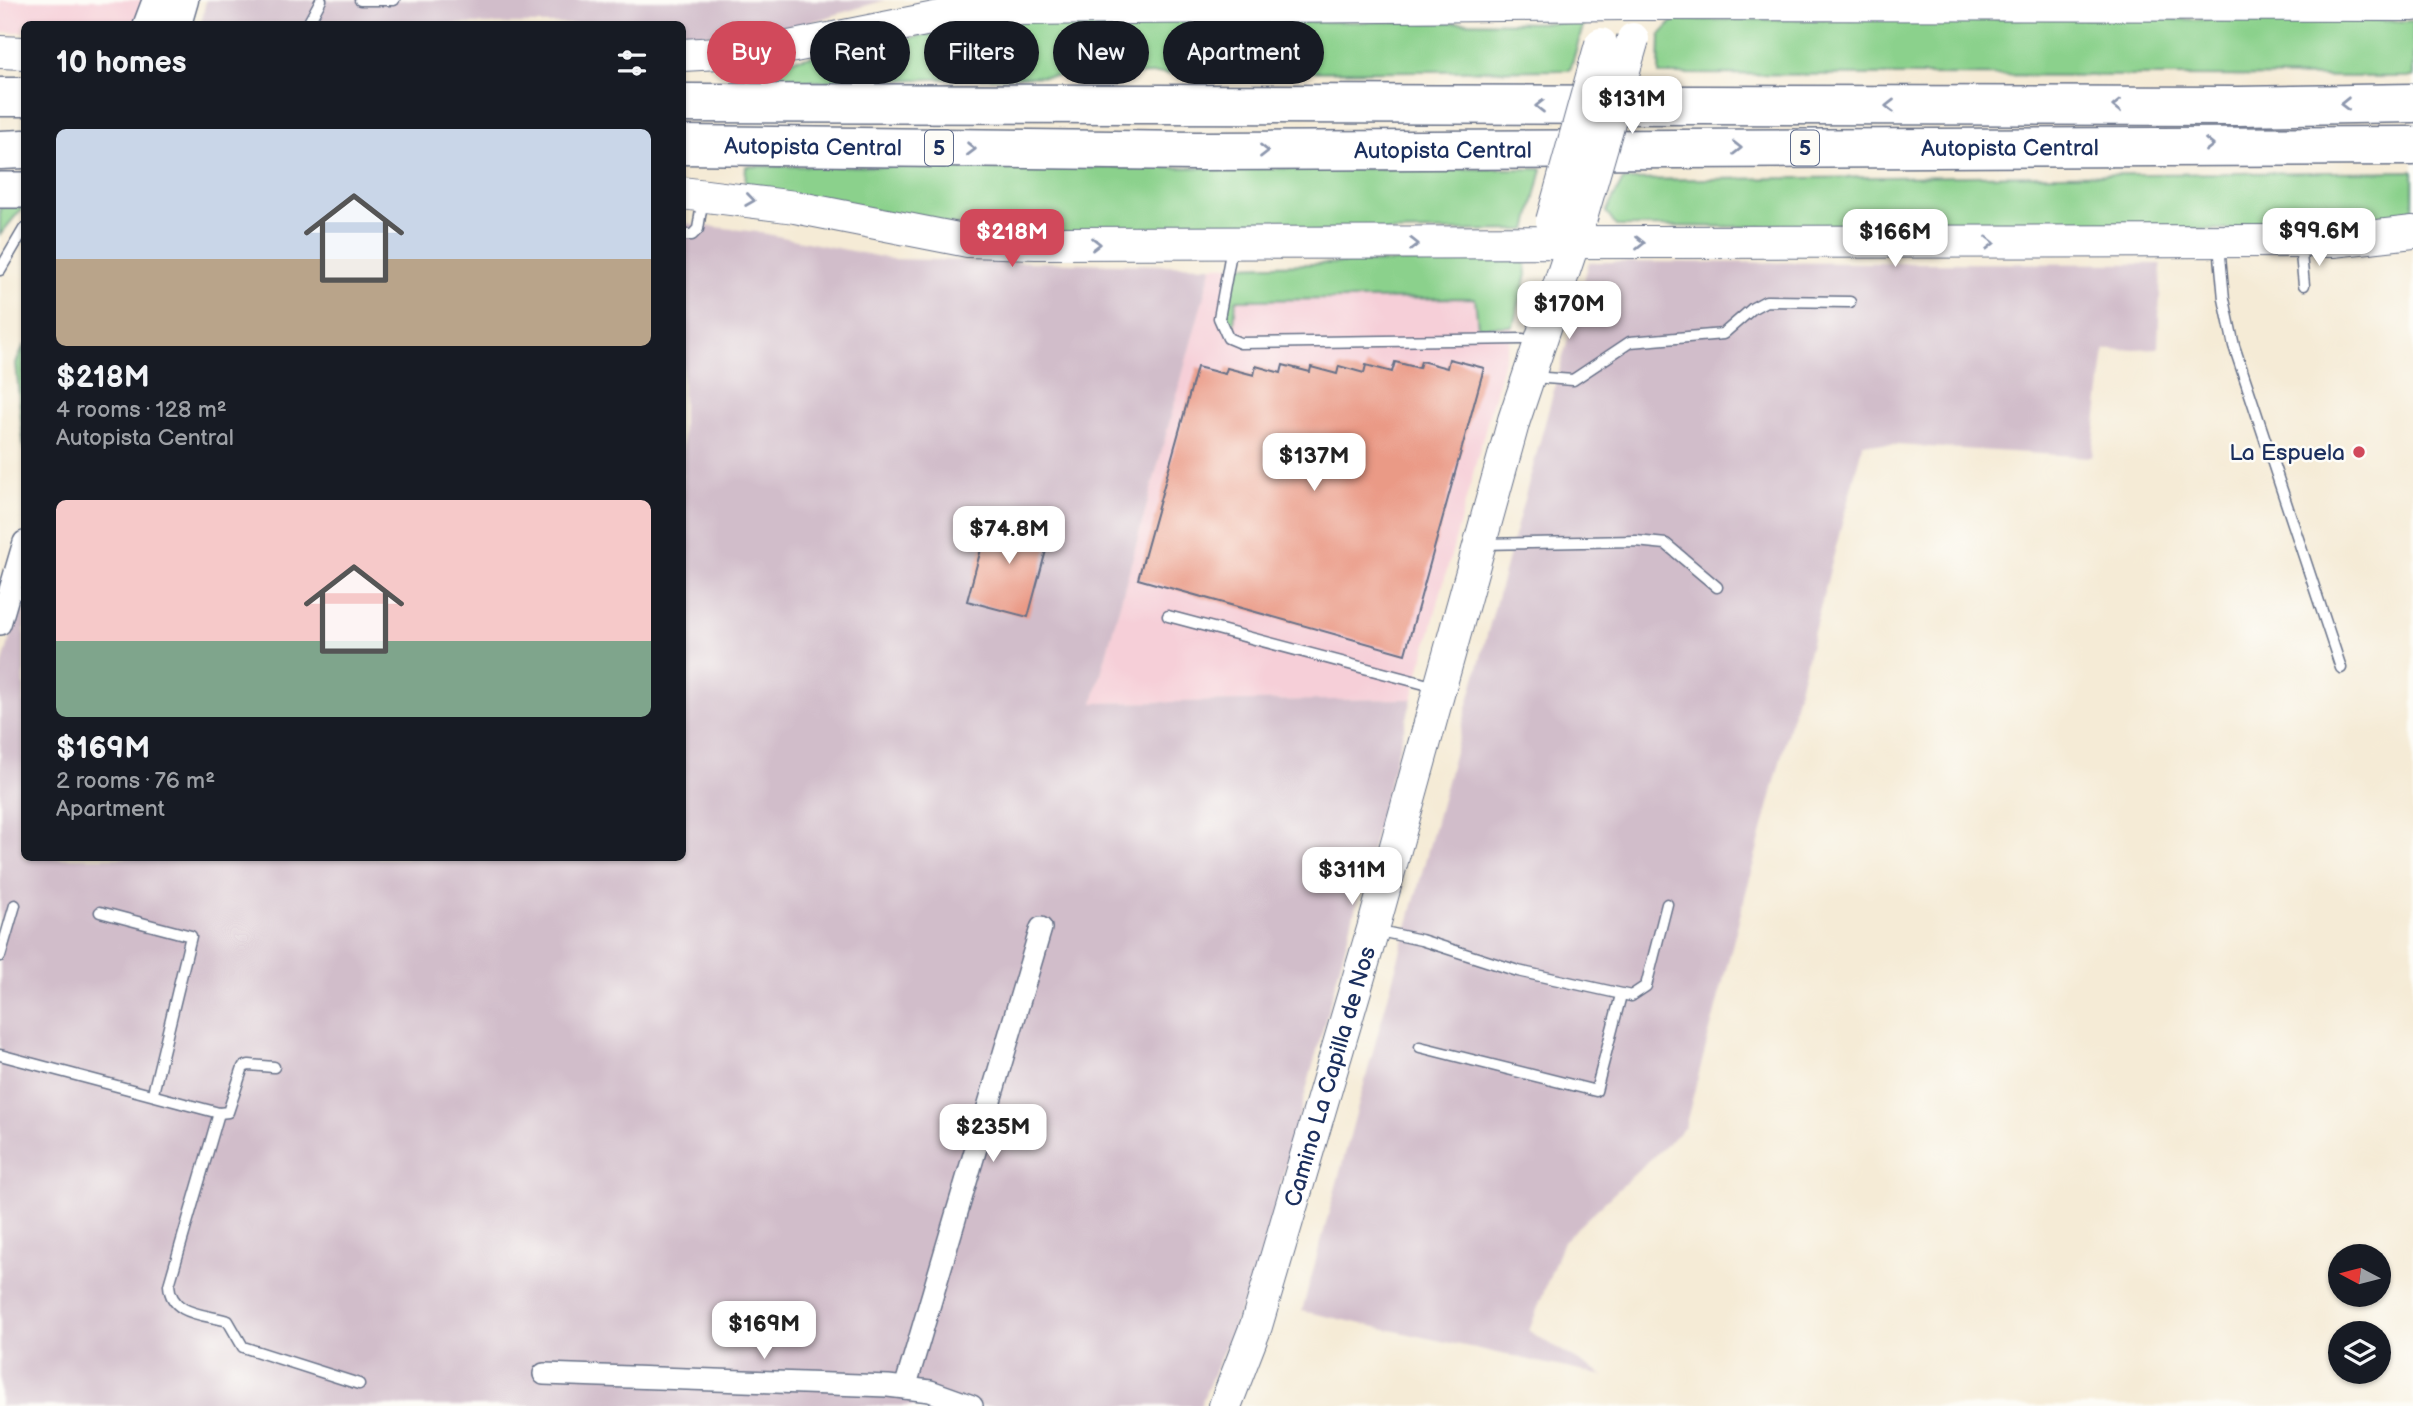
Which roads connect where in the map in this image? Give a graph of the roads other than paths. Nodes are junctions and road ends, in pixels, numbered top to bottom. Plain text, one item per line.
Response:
1 (157, 0) edge
2 (184, 0) edge
3 (321, 0) edge
4 (360, 0) edge
5 (394, 0) edge
6 (1630, 2) edge
7 (2002, 2) edge
8 (2401, 4) edge
9 (149, 21) edge
10 (178, 21) edge
11 (310, 21) edge
12 (0, 52) edge
13 (21, 53) edge
14 (686, 55) edge
15 (0, 97) edge
16 (21, 97) edge
17 (686, 103) edge
18 (2413, 103) edge
19 (686, 145) edge
20 (2413, 146) edge
21 (21, 149) edge
22 (0, 150) edge
23 (0, 190) edge
24 (21, 190) edge
25 (693, 193) edge
26 (1563, 231) junction
27 (2413, 232) edge
28 (21, 234) edge
29 (686, 235) edge
30 (2218, 242) junction
31 (2300, 242) junction
32 (1233, 244) junction
33 (0, 270) edge
34 (2304, 285) dead end
35 (1850, 302) dead end
36 (1524, 339) junction
37 (1530, 377) junction
38 (1514, 420) junction
39 (1479, 544) junction
40 (21, 564) edge
41 (1717, 587) dead end
42 (17, 593) edge
43 (1168, 616) dead end
44 (0, 624) edge
45 (2341, 668) dead end
46 (1440, 688) junction
47 (15, 905) dead end
48 (1667, 905) dead end
49 (100, 912) dead end
50 (1041, 928) dead end
51 (1373, 929) junction
52 (0, 956) edge
53 (1621, 995) junction
54 (1420, 1047) dead end
55 (0, 1055) edge
56 (274, 1067) dead end
57 (153, 1093) junction
58 (219, 1113) junction
59 (544, 1374) dead end
60 (359, 1384) dead end
61 (905, 1388) junction
62 (972, 1406) edge
63 (1225, 1406) edge

1 - 9 street
2 - 10 street
3 - 11 lane
4 - 5 lane
6 - 7 main road
6 - 14 main road
6 - 26 main road, bridge
6 - 26 main road, bridge
7 - 8 main road
12 - 13 main road
15 - 16 highway
18 -> 17 highway, Autopista Central / 5
19 -> 20 highway, Autopista Central / 5
21 - 22 highway
23 - 24 main road
25 - 29 lane
25 -> 32 main road
26 -> 30 main road
32 -> 26 main road
26 - 36 main road, Camino La Capilla de Nos
26 - 37 main road, Camino La Capilla de Nos
27 - 31 main road
28 - 33 lane
30 - 31 main road
30 - 45 lane
31 - 34 lane
32 - 36 lane
35 - 37 lane
36 - 38 main road, Camino La Capilla de Nos
37 - 38 main road, Camino La Capilla de Nos
38 - 39 main road, Camino La Capilla de Nos
39 - 41 lane
39 - 46 main road, Camino La Capilla de Nos
40 - 42 street
42 - 44 street
43 - 46 lane
46 - 51 main road, Camino La Capilla de Nos
47 - 52 lane
48 - 53 lane
49 - 57 lane
50 - 61 street
51 - 53 lane
51 - 63 main road, Camino La Capilla de Nos
53 - 54 lane
55 - 57 lane
56 - 58 lane
57 - 58 lane
58 - 60 lane
59 - 61 street
61 - 62 street

